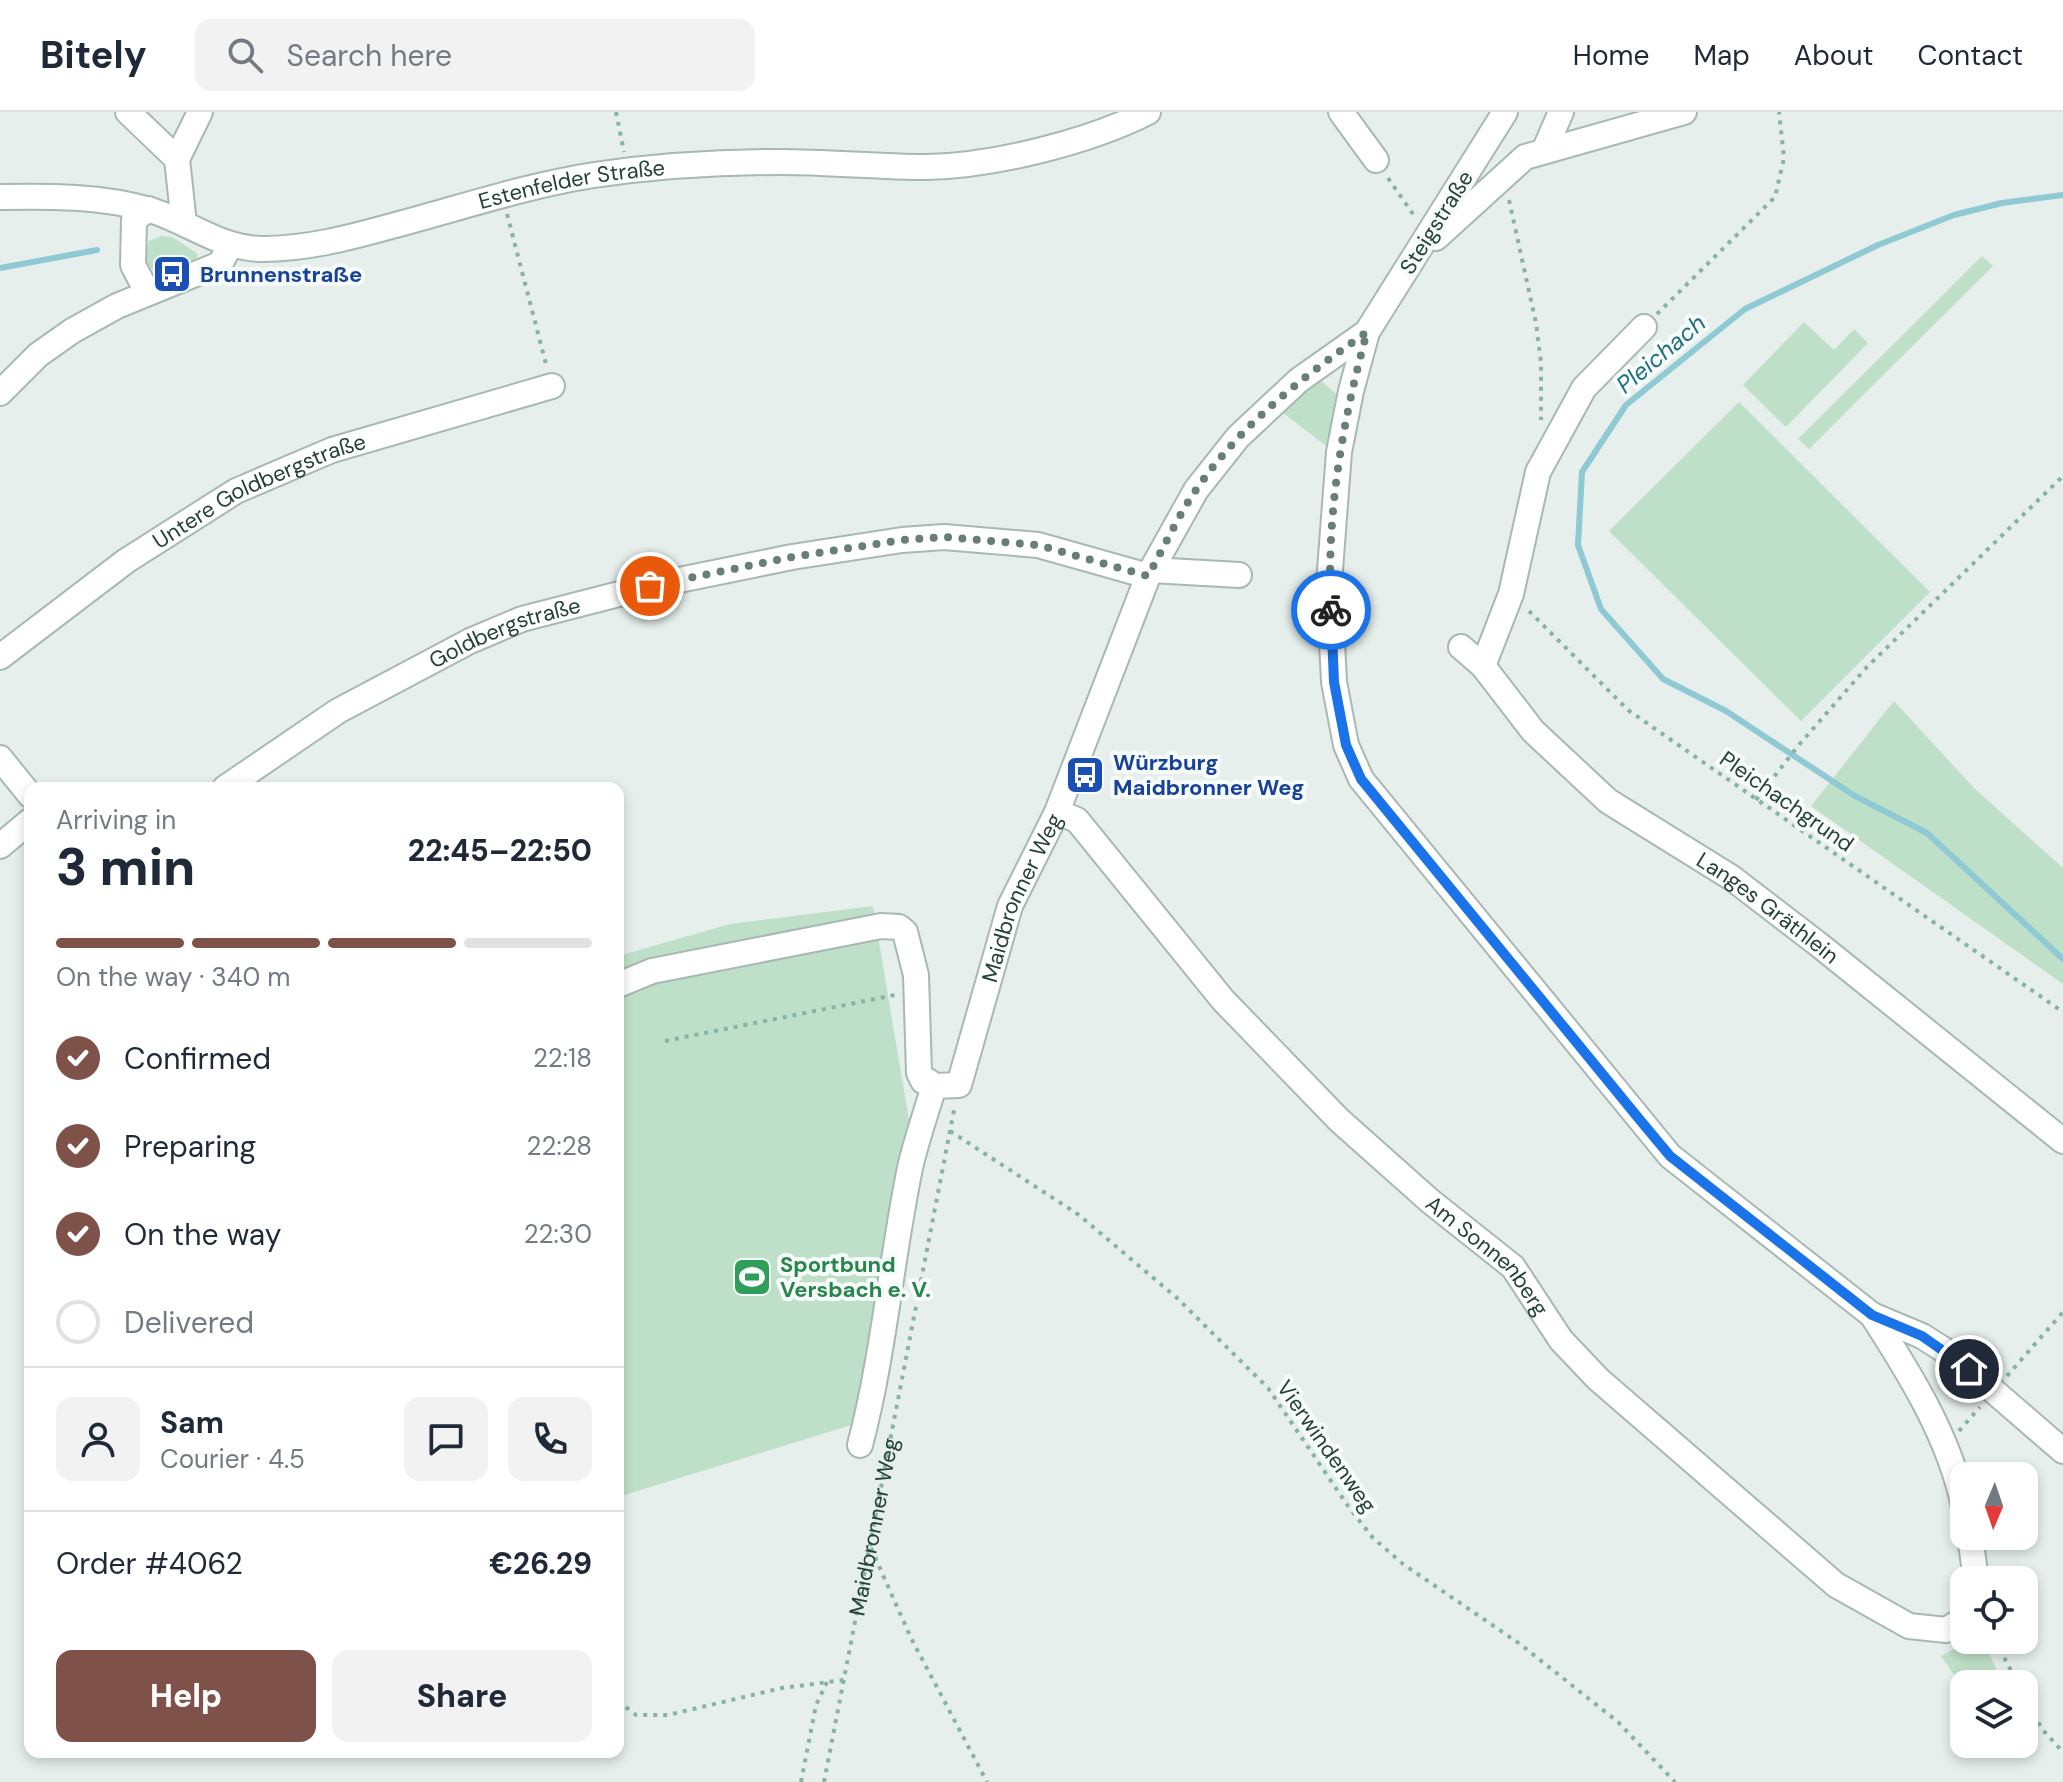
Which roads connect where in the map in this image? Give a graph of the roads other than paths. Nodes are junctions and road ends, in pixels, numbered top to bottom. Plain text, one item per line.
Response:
1 (128, 112) edge
2 (200, 112) edge
3 (1148, 112) edge
4 (1341, 112) edge
5 (1505, 112) edge
6 (1561, 112) edge
7 (1684, 112) edge
8 (1544, 151) junction
9 (177, 159) junction
10 (1376, 160) road end
11 (0, 197) edge
12 (148, 209) junction
13 (184, 224) junction
14 (230, 246) junction
15 (1412, 260) junction
16 (147, 292) junction
17 (1644, 327) road end
18 (1367, 332) junction
19 (5, 382) edge
20 (552, 386) road end
21 (1150, 573) junction
22 (1239, 575) dead end
23 (1461, 647) dead end
24 (0, 657) edge
25 (1483, 666) junction
26 (0, 758) edge
27 (234, 782) edge
28 (24, 788) edge
29 (1057, 812) junction
30 (24, 826) edge
31 (0, 846) edge
32 (624, 983) edge
33 (934, 1086) junction
34 (2063, 1141) edge
35 (1872, 1315) junction
36 (860, 1445) dead end
37 (2063, 1451) edge
38 (1951, 1462) edge
39 (1950, 1628) edge

1 - 9 street
2 - 9 street
3 - 14 street, Estenfelder Straße
4 - 10 street
5 - 15 street, Steigstraße
6 - 8 street
7 - 8 street
8 - 15 street
9 - 13 street
11 - 12 street, Estenfelder Straße
12 - 13 street, Estenfelder Straße
12 - 16 street
13 - 14 street, Estenfelder Straße
14 - 16 street
15 - 18 street, Steigstraße
16 - 19 street
17 - 25 street
18 - 21 street, Maidbronner Weg
18 - 35 street
20 - 24 street, Untere Goldbergstraße
21 - 22 street, Goldbergstraße
21 - 27 street, Goldbergstraße
21 - 29 street, Maidbronner Weg
23 - 25 street, Langes Gräthlein
25 - 34 street, Langes Gräthlein
26 - 28 street
29 - 33 street, Maidbronner Weg
29 - 39 street, Am Sonnenberg
30 - 31 street
32 - 33 street
33 - 36 street, Maidbronner Weg
35 - 37 street
35 - 38 street

